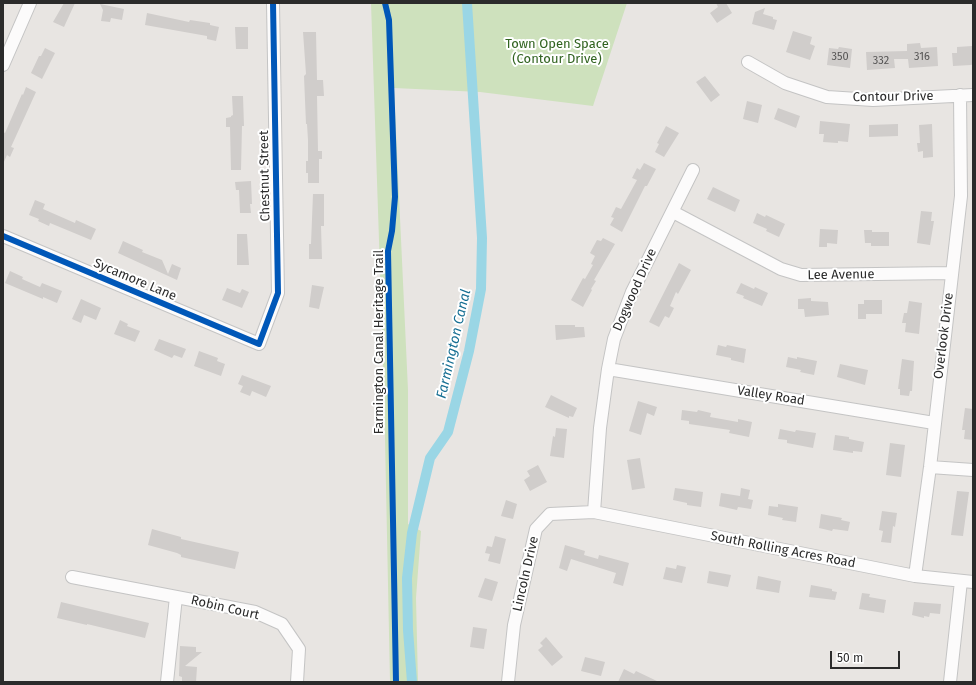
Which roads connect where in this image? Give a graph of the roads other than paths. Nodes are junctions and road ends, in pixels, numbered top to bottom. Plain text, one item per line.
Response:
1 (30, 3) edge
2 (273, 3) edge
3 (748, 62) dead end
4 (3, 65) edge
5 (960, 95) junction
6 (973, 95) edge
7 (693, 170) dead end
8 (673, 212) junction
9 (3, 236) edge
10 (952, 273) junction
11 (259, 344) joint
12 (608, 368) junction
13 (934, 423) junction
14 (930, 467) junction
15 (973, 470) edge
16 (594, 512) junction
17 (915, 576) junction
18 (72, 577) dead end
19 (967, 581) edge
20 (176, 597) junction
21 (167, 682) edge
22 (297, 682) edge
23 (508, 682) edge
24 (950, 682) edge

1 - 4 street
2 - 11 street, Chestnut Street
3 - 5 street, Contour Drive
5 - 6 street, Contour Drive
5 - 10 street, Overlook Drive
7 - 8 street, Dogwood Drive
8 - 10 street, Lee Avenue
8 - 12 street, Dogwood Drive
9 - 11 street, Sycamore Lane
10 - 13 street, Overlook Drive
12 - 13 street, Valley Road
12 - 16 street, Dogwood Drive
13 - 14 street, Overlook Drive
14 - 15 street
14 - 17 street, Overlook Drive
16 - 17 street, South Rolling Acres Road
16 - 23 street, Lincoln Drive
17 - 19 street, South Rolling Acres Road
18 - 20 street, Robin Court
19 - 24 street
20 - 21 street
20 - 22 street, Robin Court

